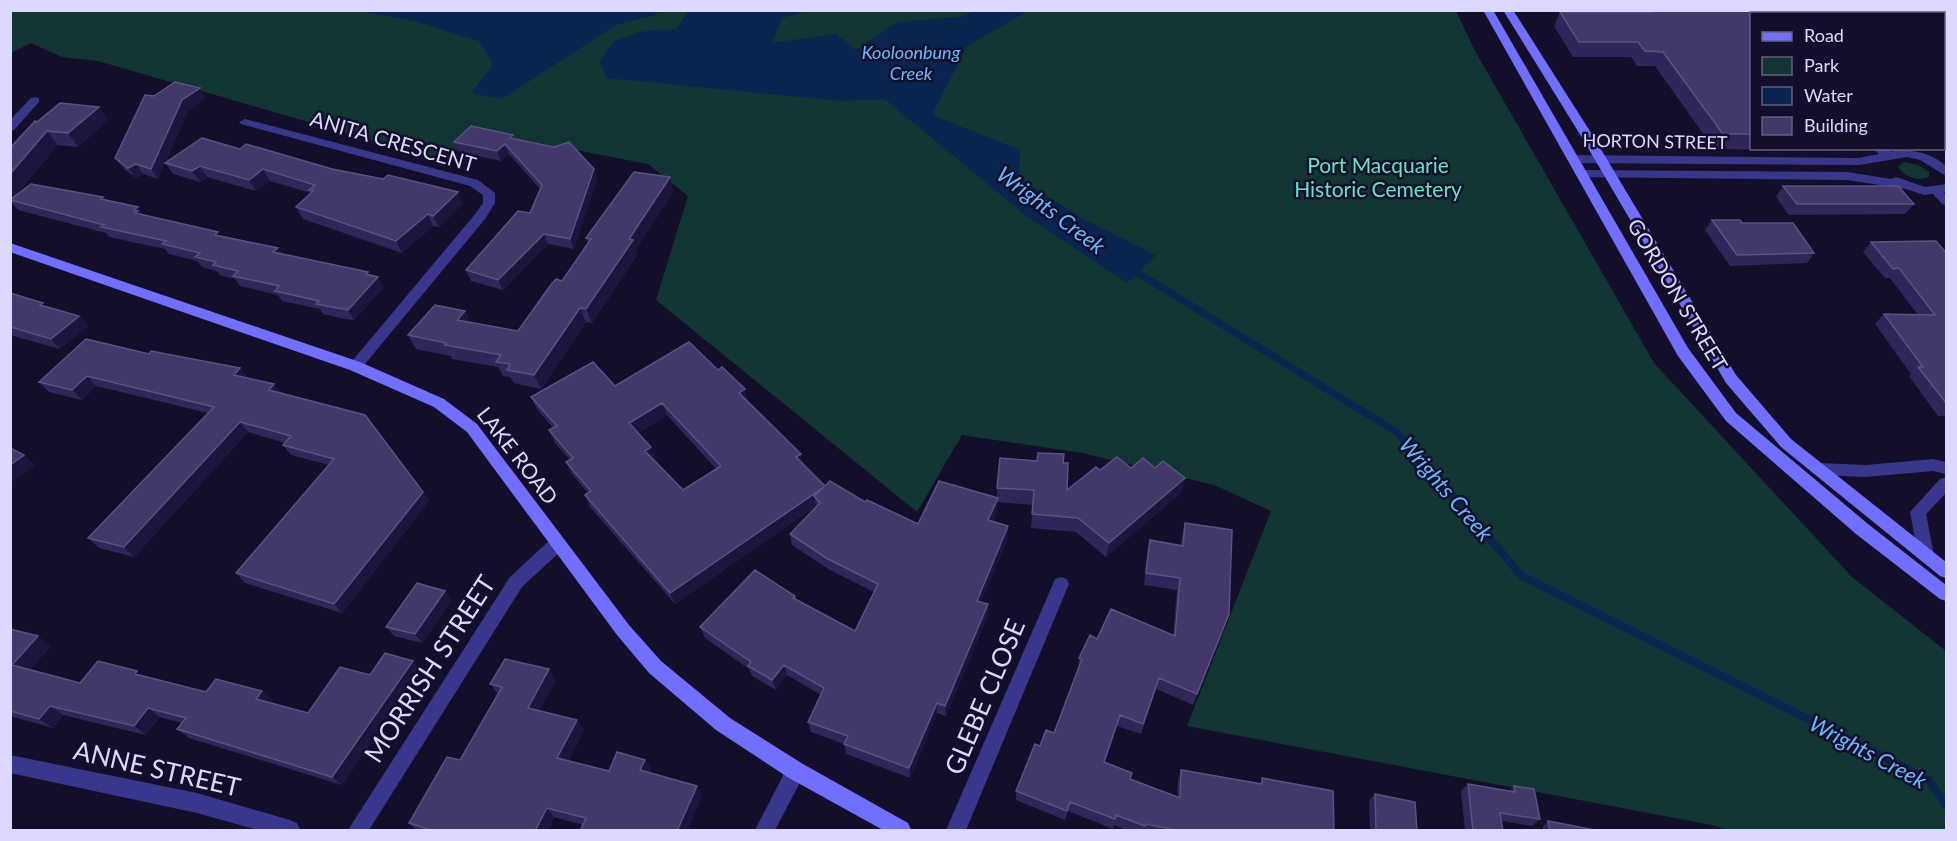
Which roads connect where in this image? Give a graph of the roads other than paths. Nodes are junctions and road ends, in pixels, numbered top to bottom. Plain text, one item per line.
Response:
1 (1488, 10) edge
2 (1508, 10) edge
3 (35, 100) dead end
4 (245, 122) dead end
5 (10, 128) edge
6 (1882, 154) edge
7 (1919, 154) edge
8 (1573, 159) junction
9 (1600, 159) junction
10 (1947, 160) edge
11 (1947, 172) edge
12 (1581, 174) junction
13 (1609, 174) junction
14 (1905, 185) junction
15 (1941, 190) edge
16 (1947, 201) edge
17 (10, 246) edge
18 (355, 366) junction
19 (1947, 468) edge
20 (1819, 469) junction
21 (1947, 483) edge
22 (557, 544) junction
23 (1926, 555) junction
24 (1947, 571) edge
25 (1062, 584) dead end
26 (1947, 594) edge
27 (10, 764) edge
28 (796, 771) junction
29 (290, 831) edge
30 (358, 831) edge
31 (765, 831) edge
32 (902, 831) edge
33 (956, 831) edge

1 - 8 main road, GORDON STREET
2 - 9 main road, GORDON STREET
3 - 5 street
4 - 18 street, ANITA CRESCENT
6 - 7 street, HORTON STREET
6 - 9 street, HORTON STREET
6 - 14 street
7 - 10 street
7 - 11 street
8 - 9 street, HORTON STREET
8 - 12 main road, GORDON STREET
9 - 13 main road, GORDON STREET
12 - 13 street, HORTON STREET
12 - 26 main road, GORDON STREET
13 - 14 street, HORTON STREET
13 - 20 main road, GORDON STREET
14 - 15 street, HORTON STREET
15 - 16 street
17 - 18 main road, LAKE ROAD
18 - 22 main road, LAKE ROAD
19 - 20 street
20 - 23 main road, GORDON STREET
21 - 23 street
22 - 28 main road, LAKE ROAD
22 - 30 street, MORRISH STREET
23 - 24 main road, GORDON STREET
25 - 33 street, GLEBE CLOSE
27 - 29 street, ANNE STREET
28 - 31 street
28 - 32 main road, LAKE ROAD

